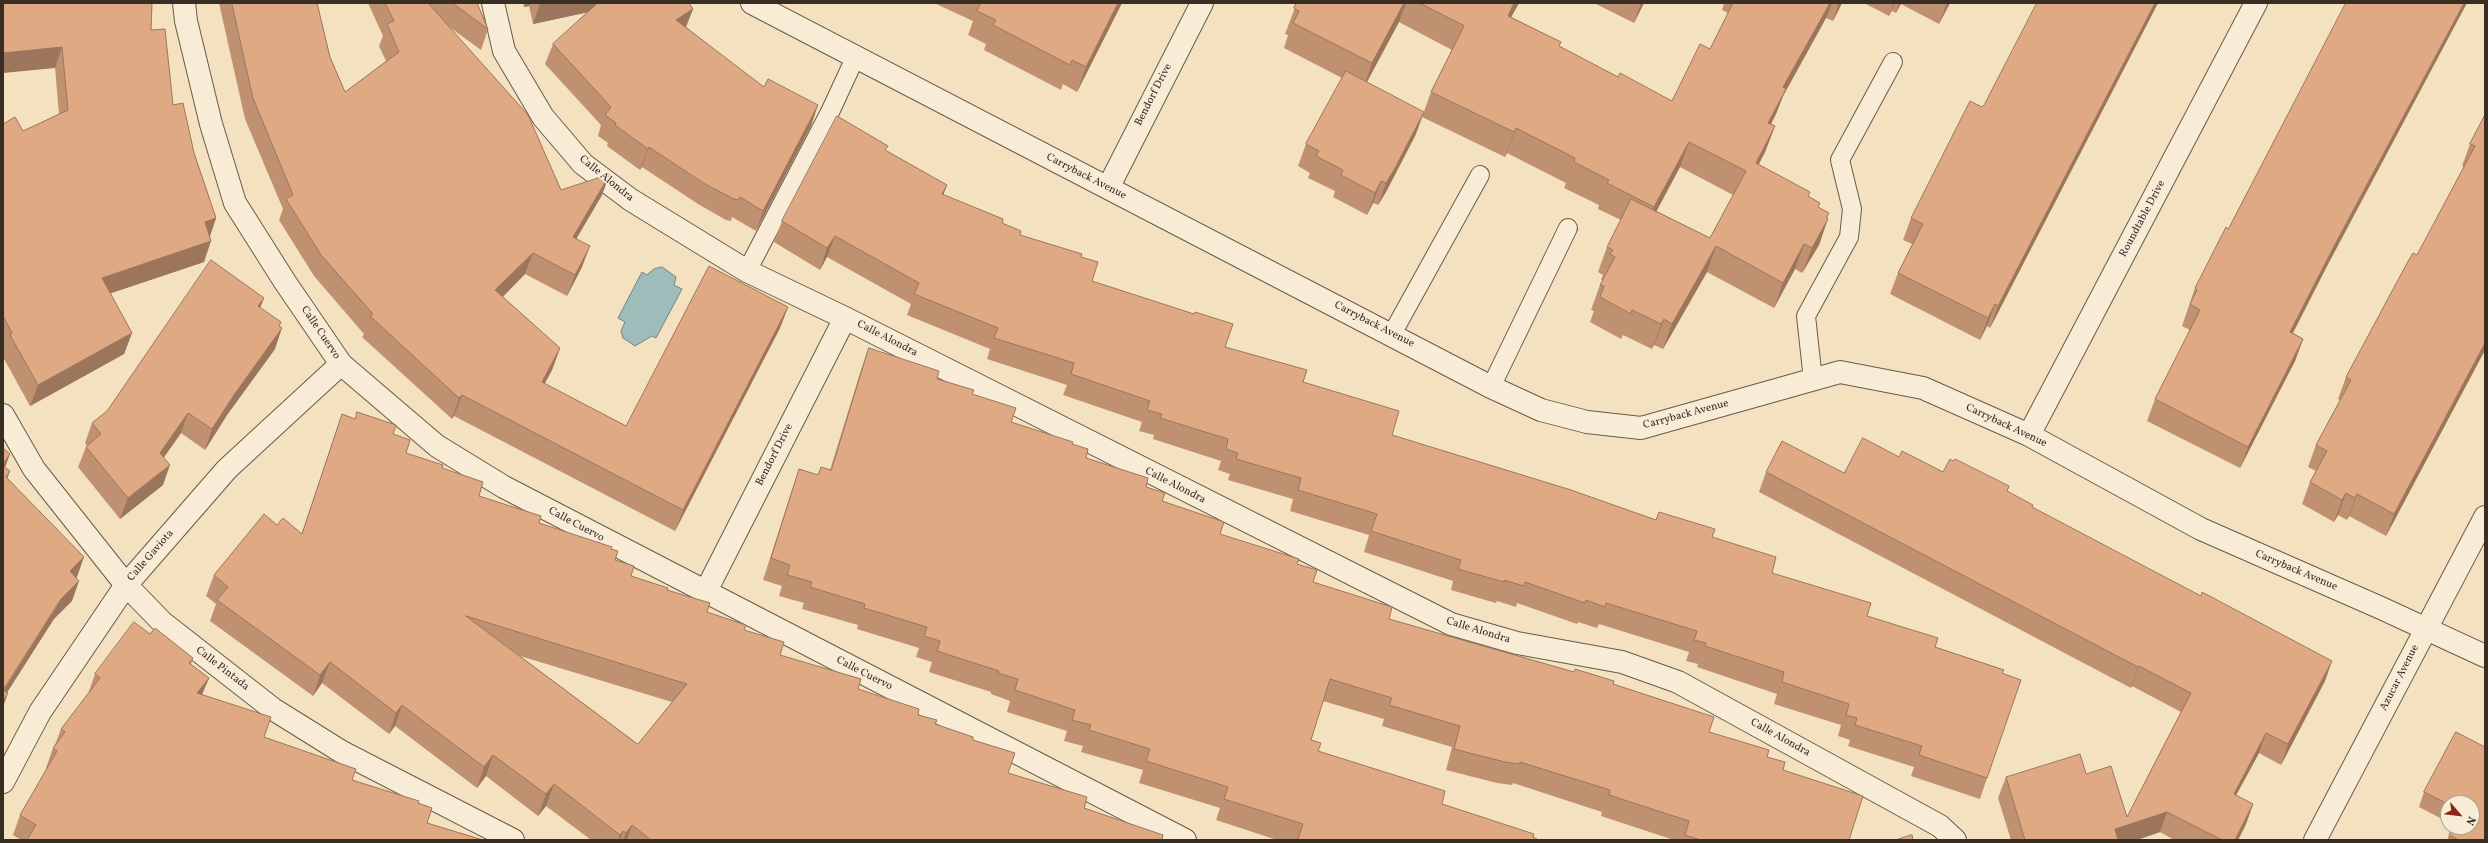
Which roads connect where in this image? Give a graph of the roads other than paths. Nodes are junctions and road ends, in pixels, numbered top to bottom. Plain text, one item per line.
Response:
1 (184, 3) edge
2 (493, 3) edge
3 (752, 3) edge
4 (1202, 3) edge
5 (2256, 3) edge
6 (856, 58) junction
7 (1893, 62) dead end
8 (1480, 175) dead end
9 (1108, 188) junction
10 (1568, 228) dead end
11 (747, 271) junction
12 (845, 318) junction
13 (1392, 334) junction
14 (341, 364) junction
15 (1813, 380) junction
16 (1491, 387) junction
17 (3, 415) edge
18 (2029, 435) junction
19 (2485, 517) edge
20 (126, 585) junction
21 (705, 592) junction
22 (2426, 628) junction
23 (2485, 656) edge
24 (3, 782) edge
25 (513, 840) edge
26 (1185, 840) edge
27 (1955, 840) edge
28 (2315, 840) edge

1 - 14 street, Calle Cuervo
2 - 11 street, Calle Alondra
3 - 6 street, Carryback Avenue
4 - 9 street, Bendorf Drive
5 - 18 street, Roundtable Drive
6 - 9 street, Carryback Avenue
6 - 11 lane
7 - 15 lane
8 - 13 lane
9 - 13 street, Carryback Avenue
10 - 16 lane
11 - 12 street, Calle Alondra
12 - 21 street, Bendorf Drive
12 - 27 street, Calle Alondra
13 - 16 street, Carryback Avenue
14 - 20 street, Calle Gaviota
14 - 21 street, Calle Cuervo
15 - 16 street, Carryback Avenue
15 - 18 street, Carryback Avenue
17 - 20 street, Calle Pintada
18 - 22 street, Carryback Avenue
19 - 22 street, Azucar Avenue
20 - 24 street, Calle Gaviota
20 - 25 street, Calle Pintada
21 - 26 street, Calle Cuervo
22 - 23 street, Carryback Avenue
22 - 28 street, Azucar Avenue

